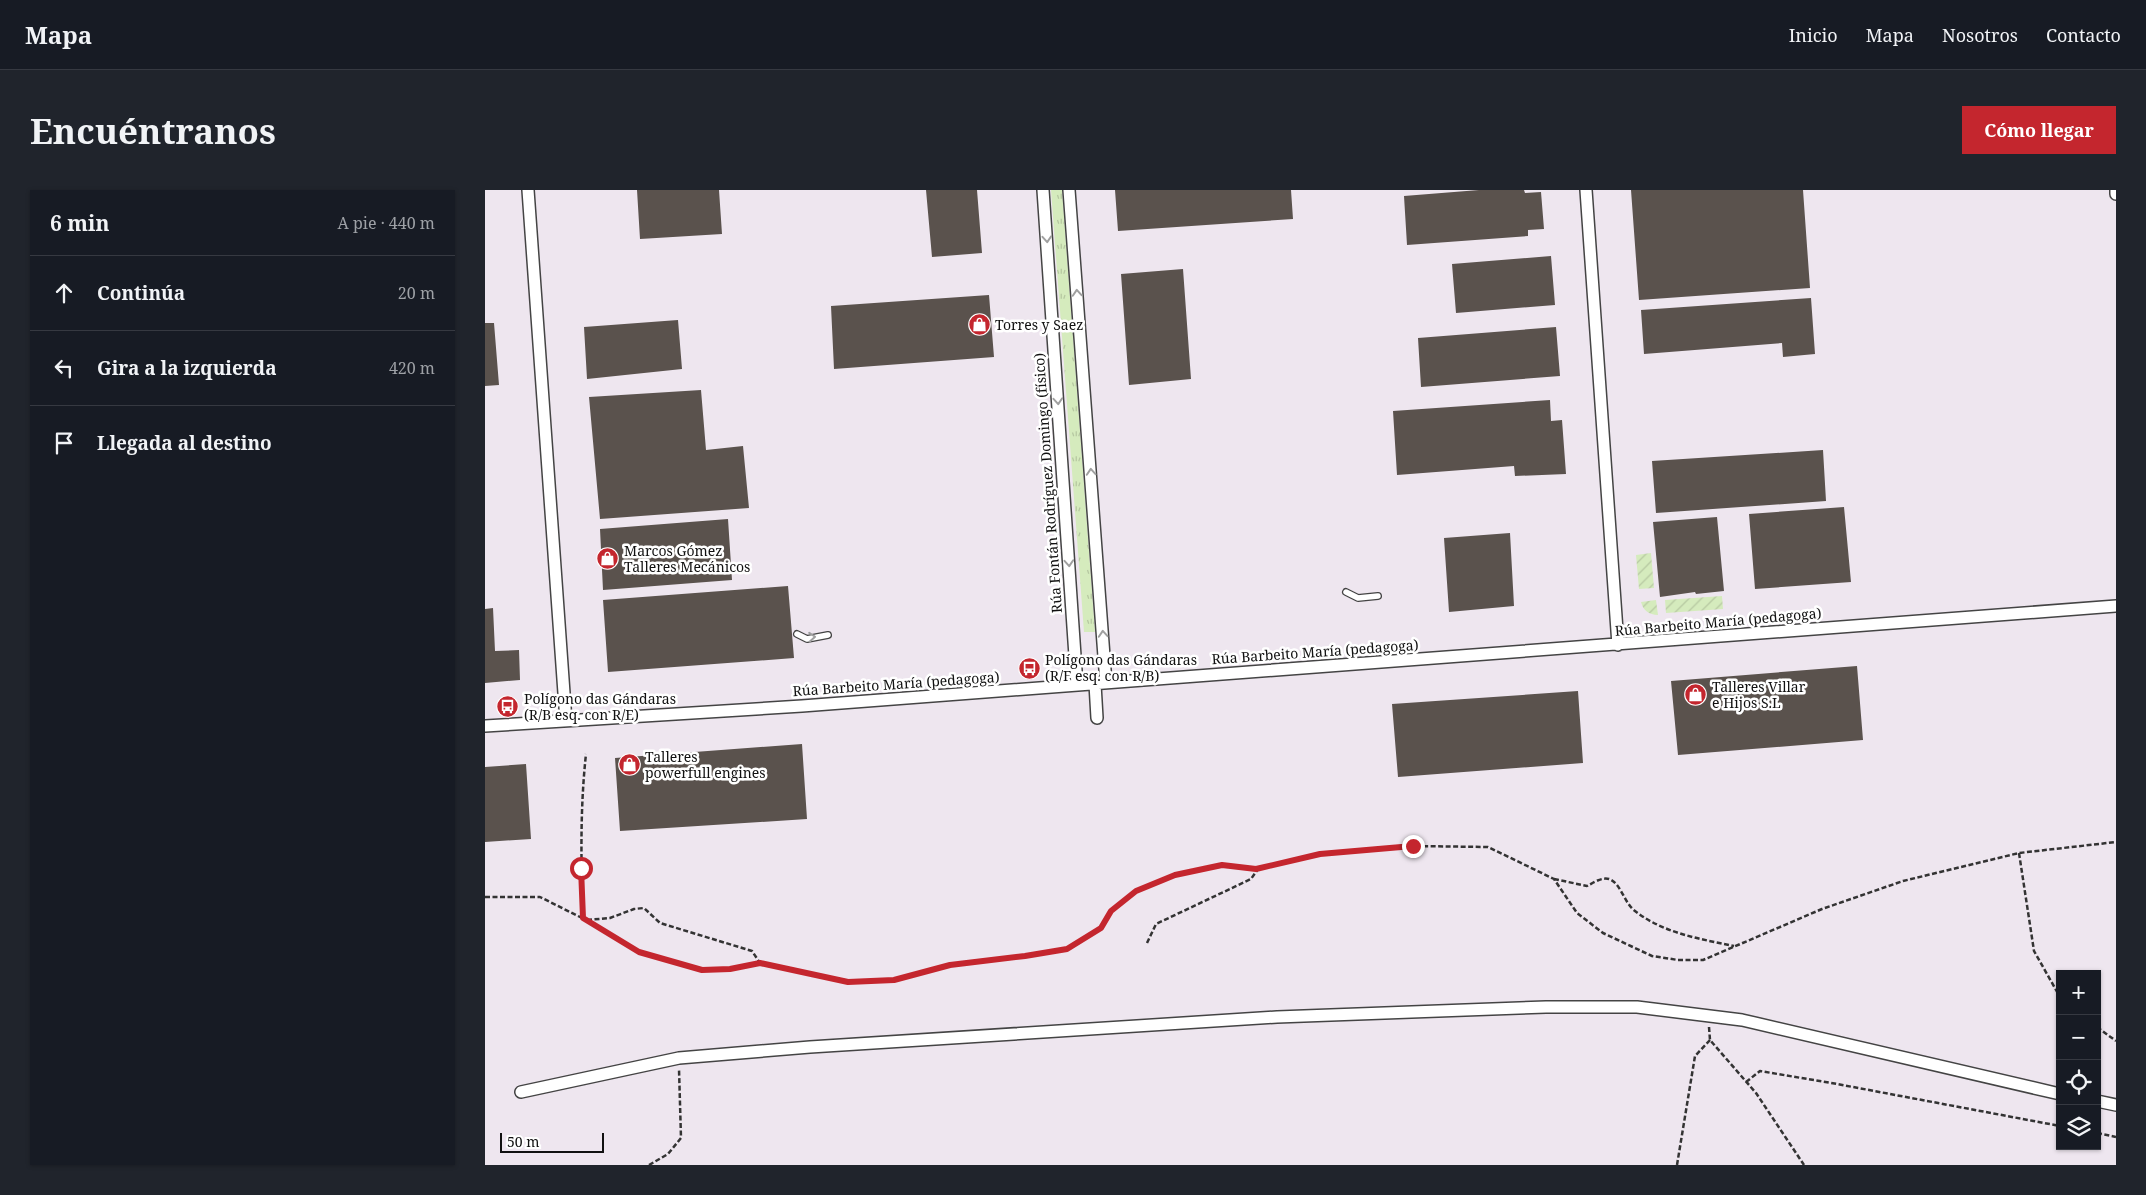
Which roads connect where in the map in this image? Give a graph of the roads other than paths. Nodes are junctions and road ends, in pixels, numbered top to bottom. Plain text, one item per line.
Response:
1 (528, 190) edge
2 (1043, 190) edge
3 (1069, 190) edge
4 (1586, 190) edge
5 (2116, 190) edge
6 (2116, 194) edge
7 (1346, 592) dead end
8 (1378, 596) dead end
9 (2116, 606) edge
10 (797, 634) dead end
11 (828, 635) dead end
12 (1618, 645) junction
13 (1100, 683) junction
14 (1077, 685) junction
15 (1097, 718) dead end
16 (566, 721) junction
17 (485, 726) edge
18 (521, 1092) dead end
19 (2056, 1093) edge
20 (2101, 1103) edge
21 (2116, 1105) edge

1 - 16 street
2 -> 14 street, Rúa Fontán Rodríguez Domingo (físico)
13 -> 3 street
4 - 12 street
5 - 6 street
7 - 8 lane
9 - 12 street, Rúa Barbeito María (pedagoga)
10 -> 11 lane
12 - 13 street, Rúa Barbeito María (pedagoga)
13 - 14 street, Rúa Barbeito María (pedagoga)
13 - 15 street
14 - 16 street, Rúa Barbeito María (pedagoga)
16 - 17 street, Rúa Barbeito María (pedagoga)
18 - 19 street
20 - 21 street

